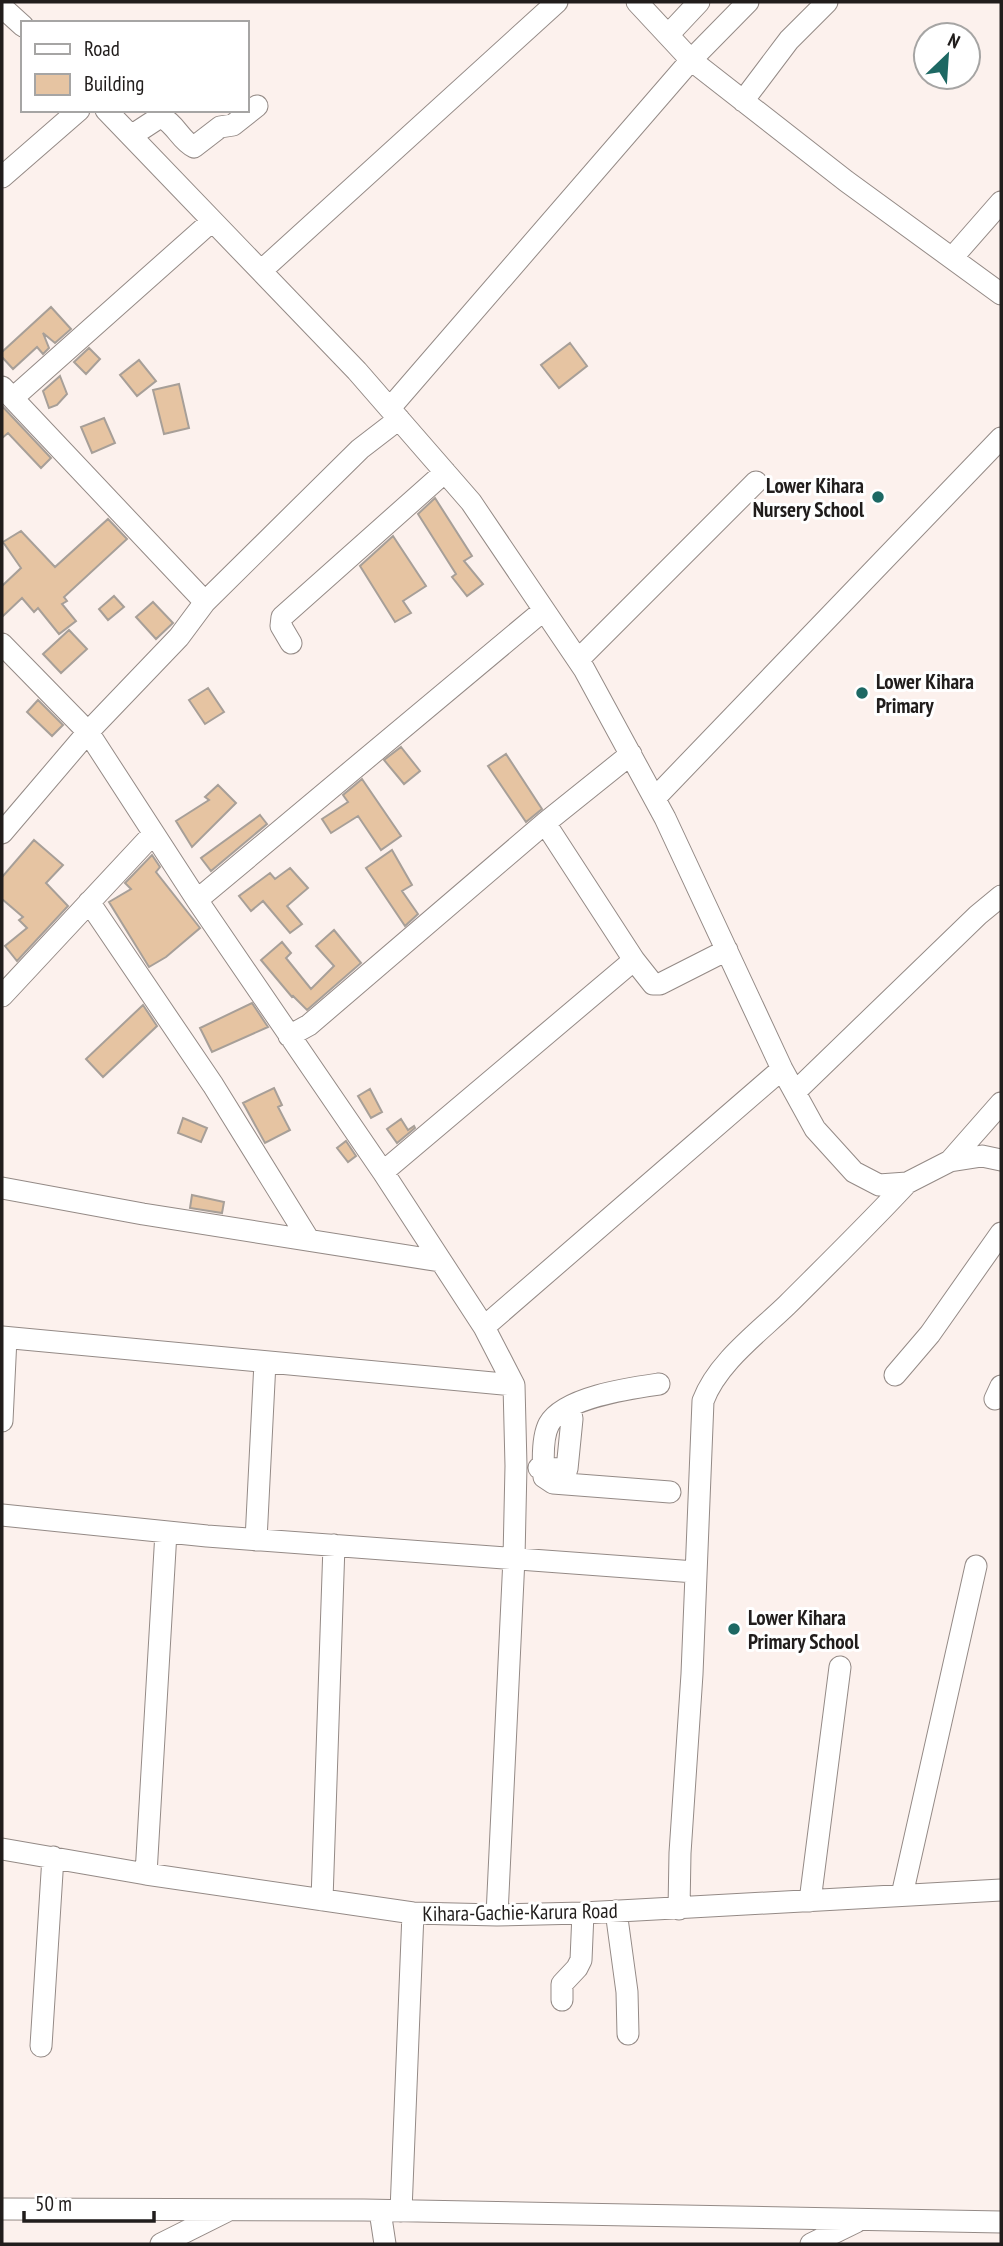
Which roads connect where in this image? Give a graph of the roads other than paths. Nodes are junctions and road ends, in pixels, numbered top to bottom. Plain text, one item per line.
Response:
1 (557, 2) edge
2 (637, 2) edge
3 (699, 2) edge
4 (748, 2) edge
5 (827, 2) edge
6 (2, 7) edge
7 (21, 24) edge
8 (668, 35) junction
9 (691, 60) junction
10 (743, 101) junction
11 (257, 106) dead end
12 (77, 112) edge
13 (108, 112) edge
14 (131, 136) junction
15 (2, 177) edge
16 (1001, 202) edge
17 (212, 221) junction
18 (952, 258) junction
19 (261, 271) junction
20 (1001, 294) edge
21 (7, 392) edge
22 (395, 413) junction
23 (1001, 438) edge
24 (445, 472) junction
25 (756, 482) dead end
26 (205, 602) junction
27 (544, 610) junction
28 (291, 643) dead end
29 (2, 645) edge
30 (578, 660) junction
31 (88, 732) junction
32 (631, 754) junction
33 (654, 799) junction
34 (545, 823) junction
35 (2, 833) edge
36 (153, 834) junction
37 (1001, 896) edge
38 (197, 900) junction
39 (89, 902) junction
40 (727, 950) junction
41 (634, 960) junction
42 (2, 996) edge
43 (289, 1035) junction
44 (782, 1069) junction
45 (795, 1092) junction
46 (1001, 1102) edge
47 (1001, 1160) edge
48 (950, 1161) junction
49 (383, 1172) junction
50 (907, 1183) junction
51 (2, 1188) edge
52 (1001, 1233) edge
53 (309, 1240) junction
54 (440, 1261) junction
55 (484, 1327) junction
56 (4, 1337) edge
57 (265, 1362) junction
58 (895, 1375) dead end
59 (659, 1384) dead end
60 (514, 1385) junction
61 (2, 1421) edge
62 (516, 1466) junction
63 (543, 1468) junction
64 (670, 1492) dead end
65 (2, 1515) edge
66 (166, 1532) junction
67 (256, 1540) junction
68 (334, 1545) junction
69 (514, 1558) junction
70 (976, 1566) dead end
71 (695, 1572) junction
72 (840, 1667) dead end
73 (2, 1849) edge
74 (53, 1857) junction
75 (146, 1874) junction
76 (1001, 1889) edge
77 (902, 1895) junction
78 (321, 1900) junction
79 (810, 1901) junction
80 (679, 1909) junction
81 (616, 1911) junction
82 (414, 1913) junction
83 (583, 1913) junction
84 (497, 1915) junction
85 (562, 2000) dead end
86 (628, 2034) dead end
87 (41, 2046) dead end
88 (2, 2209) edge
89 (232, 2209) junction
90 (391, 2211) junction
91 (862, 2219) junction
92 (1001, 2222) edge
93 (161, 2244) edge
94 (385, 2244) edge
95 (811, 2244) edge

1 - 19 street
2 - 8 street
3 - 8 street
4 - 9 street
5 - 10 street
6 - 7 street
8 - 9 street
9 - 10 street
9 - 22 street
10 - 18 street
11 - 14 street
12 - 15 street
13 - 14 street
14 - 17 street
16 - 18 street
17 - 19 street
17 - 21 street
18 - 20 street
19 - 22 street
21 - 26 street
22 - 24 street
22 - 26 street
23 - 33 street
24 - 27 street
24 - 28 street
25 - 30 street
26 - 31 street
27 - 30 street
27 - 38 street
29 - 31 street
30 - 32 street
31 - 35 street
31 - 36 street
32 - 33 street
32 - 34 street
33 - 40 street
34 - 41 street
34 - 43 street
36 - 38 street
36 - 39 street
37 - 45 street
38 - 43 street
39 - 42 street
39 - 53 street
40 - 41 street
40 - 44 street
41 - 49 street
43 - 49 street
44 - 45 street
44 - 55 street
45 - 50 street
46 - 48 street
47 - 48 street
48 - 50 street
49 - 54 street
50 - 71 street
51 - 53 street
52 - 58 street
53 - 54 street
54 - 55 street
55 - 60 street
56 - 57 street
56 - 61 street
57 - 60 street
57 - 67 street
59 - 63 street
60 - 62 street
62 - 63 street
62 - 69 street
63 - 64 street
65 - 66 street
66 - 67 street
66 - 75 street
67 - 68 street
68 - 69 street
68 - 78 street
69 - 71 street
69 - 84 street
70 - 77 street
71 - 80 street
72 - 79 street
73 - 74 street, Kihara-Gachie-Karura Road
74 - 75 street, Kihara-Gachie-Karura Road
74 - 87 street
75 - 78 street, Kihara-Gachie-Karura Road
76 - 77 street, Kihara-Gachie-Karura Road
77 - 79 street, Kihara-Gachie-Karura Road
78 - 82 street, Kihara-Gachie-Karura Road
79 - 80 street, Kihara-Gachie-Karura Road
80 - 81 street, Kihara-Gachie-Karura Road
81 - 83 street, Kihara-Gachie-Karura Road
81 - 86 street
82 - 84 street, Kihara-Gachie-Karura Road
82 - 90 street
83 - 84 street, Kihara-Gachie-Karura Road
83 - 85 street
88 - 89 street
89 - 90 street
89 - 93 street
90 - 91 street
90 - 94 street
91 - 92 street
91 - 95 street

